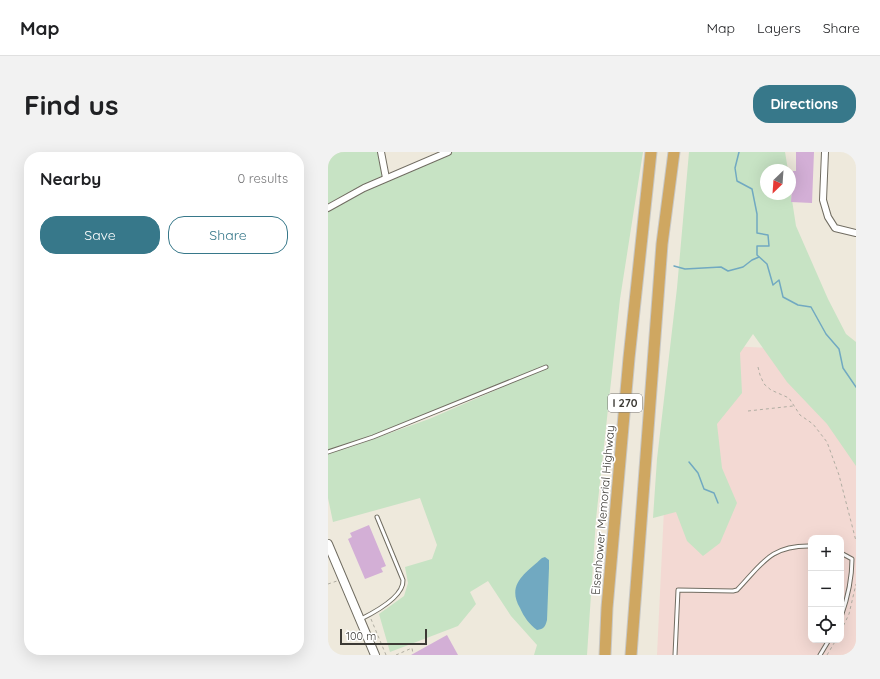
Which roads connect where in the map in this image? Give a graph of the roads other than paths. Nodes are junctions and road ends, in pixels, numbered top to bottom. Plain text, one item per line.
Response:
1 (381, 152) edge
2 (448, 152) edge
3 (651, 152) edge
4 (674, 152) edge
5 (825, 152) edge
6 (386, 178) junction
7 (328, 208) edge
8 (856, 233) edge
9 (546, 367) dead end
10 (328, 452) edge
11 (377, 517) dead end
12 (328, 544) edge
13 (808, 546) edge
14 (844, 555) edge
15 (844, 608) edge
16 (360, 620) junction
17 (827, 643) edge
18 (375, 655) edge
19 (605, 655) edge
20 (631, 655) edge
21 (675, 655) edge
22 (820, 655) edge

1 - 6 street
2 - 6 street
3 - 19 highway, Eisenhower Memorial Highway / I 270
4 - 20 highway, I 270
5 - 8 street
6 - 7 street
9 - 10 lane
11 - 16 lane
12 - 16 street
13 - 21 lane
14 - 15 lane
16 - 18 street
17 - 22 lane

